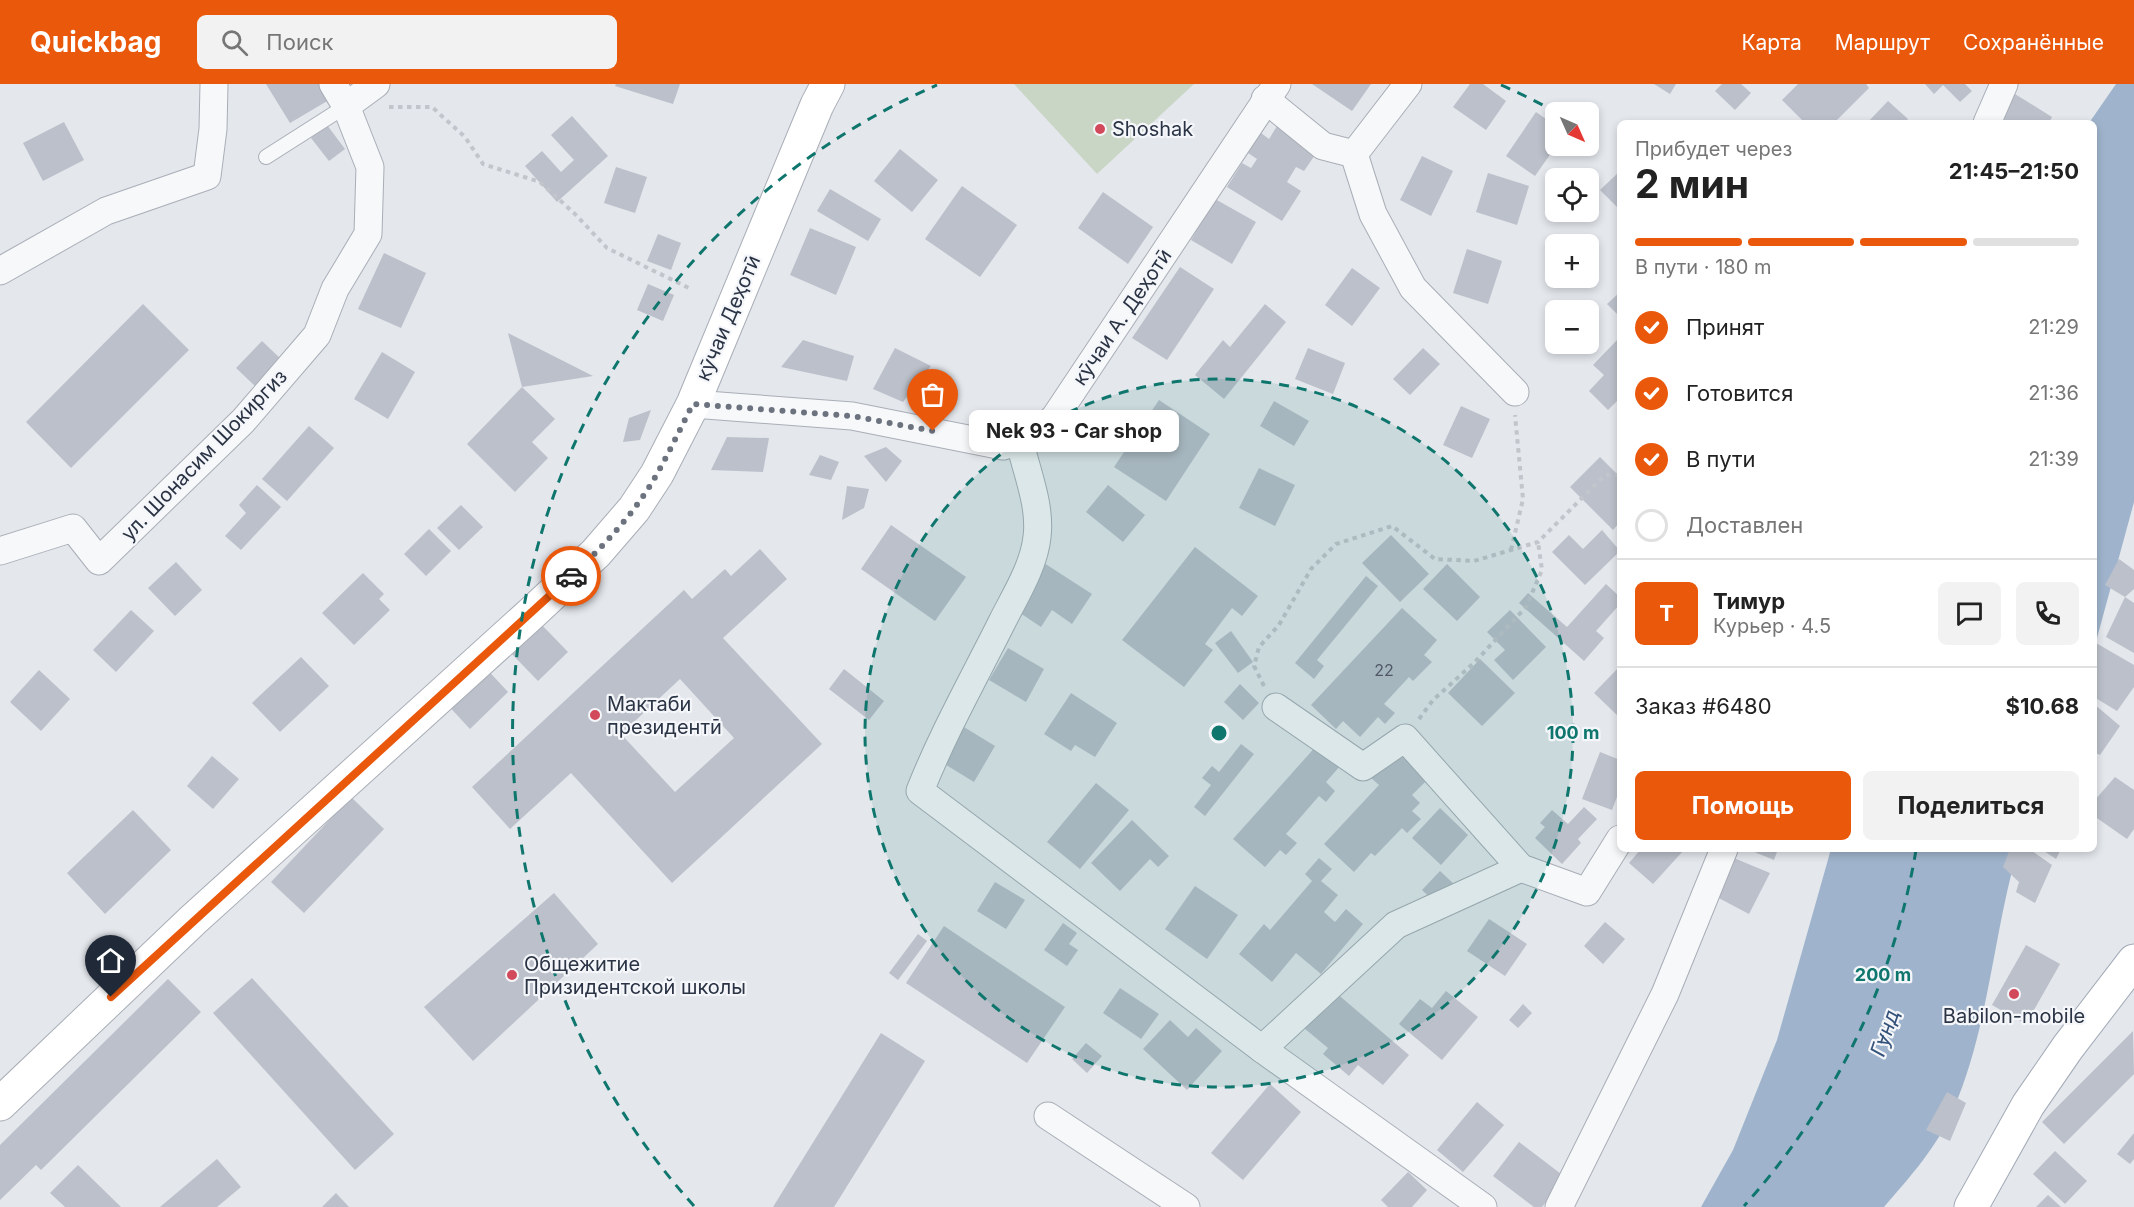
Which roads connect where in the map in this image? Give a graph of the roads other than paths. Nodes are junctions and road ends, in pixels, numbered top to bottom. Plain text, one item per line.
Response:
1 (214, 84) edge
2 (376, 84) edge
3 (828, 84) edge
4 (1408, 84) edge
5 (2004, 84) edge
6 (1271, 92) edge
7 (343, 104) edge
8 (1988, 120) edge
9 (1354, 154) junction
10 (266, 157) dead end
11 (0, 271) edge
12 (1515, 392) road end
13 (693, 404) junction
14 (1020, 443) junction
15 (0, 551) edge
16 (1276, 707) road end
17 (1617, 843) edge
18 (1723, 852) edge
19 (1521, 868) junction
20 (2134, 961) edge
21 (1262, 1049) junction
22 (0, 1104) edge
23 (1048, 1116) dead end
24 (1185, 1207) edge
25 (1483, 1207) edge
26 (1559, 1207) edge
27 (1971, 1207) edge

1 - 11 street
2 - 7 street
3 - 13 main road, кӯчаи Деҳотӣ
4 - 9 street
5 - 8 street
6 - 9 street
6 - 14 street, кӯчаи А. Деҳотӣ
7 - 10 lane
7 - 15 street, ул. Шонасим Шокиргиз
9 - 12 street
13 - 14 street
13 - 22 main road, кӯчаи Деҳотӣ
14 - 21 street
16 - 19 street
17 - 19 street
18 - 26 street
19 - 21 street
20 - 27 main road
21 - 25 street
23 - 24 street

